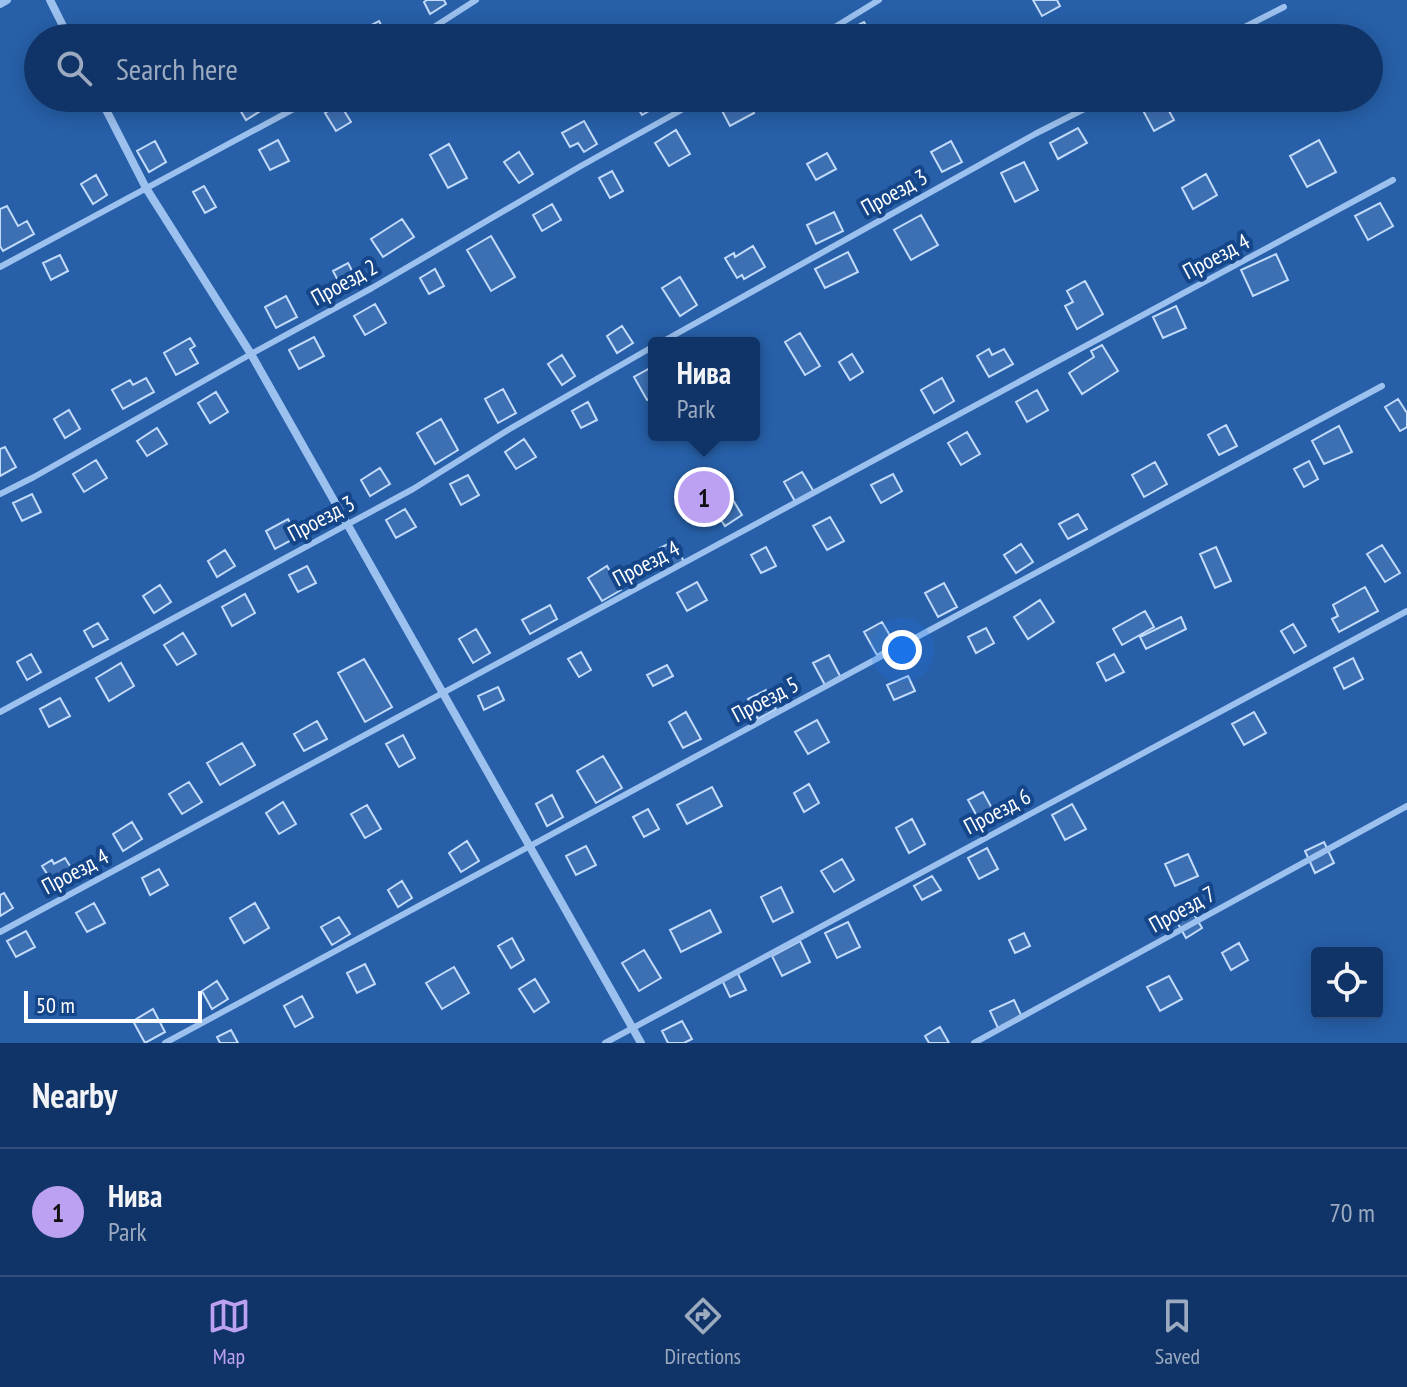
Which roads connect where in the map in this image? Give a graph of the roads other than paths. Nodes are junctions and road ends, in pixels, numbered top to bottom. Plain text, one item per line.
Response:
1 (7, 0) edge
2 (50, 0) edge
3 (476, 0) edge
4 (879, 0) edge
5 (0, 4) edge
6 (1284, 7) dead end
7 (62, 24) edge
8 (439, 24) edge
9 (840, 24) edge
10 (1251, 24) edge
11 (107, 112) edge
12 (288, 112) edge
13 (678, 112) edge
14 (1078, 112) edge
15 (1393, 180) dead end
16 (146, 188) junction
17 (0, 267) edge
18 (671, 337) edge
19 (648, 349) edge
20 (251, 354) junction
21 (1382, 386) dead end
22 (0, 494) edge
23 (347, 524) junction
24 (1407, 611) edge
25 (444, 693) junction
26 (0, 712) edge
27 (1407, 806) edge
28 (530, 846) junction
29 (0, 932) edge
30 (632, 1028) junction
31 (165, 1043) edge
32 (605, 1043) edge
33 (641, 1043) edge
34 (974, 1043) edge

1 - 5 street
2 - 7 street
3 - 8 lane
4 - 9 lane
6 - 10 lane
11 - 16 street
12 - 16 lane
13 - 20 lane, Проезд 2
14 - 18 lane, Проезд 3
15 - 25 lane, Проезд 4
16 - 17 lane
16 - 20 street
19 - 23 lane, Проезд 3
20 - 22 lane, Проезд 2
20 - 23 street
21 - 28 lane, Проезд 5
23 - 25 street
23 - 26 lane, Проезд 3
24 - 30 lane, Проезд 6
25 - 28 street
25 - 29 lane, Проезд 4
27 - 34 lane, Проезд 7
28 - 30 street
28 - 31 lane, Проезд 5
30 - 32 lane, Проезд 6
30 - 33 street

